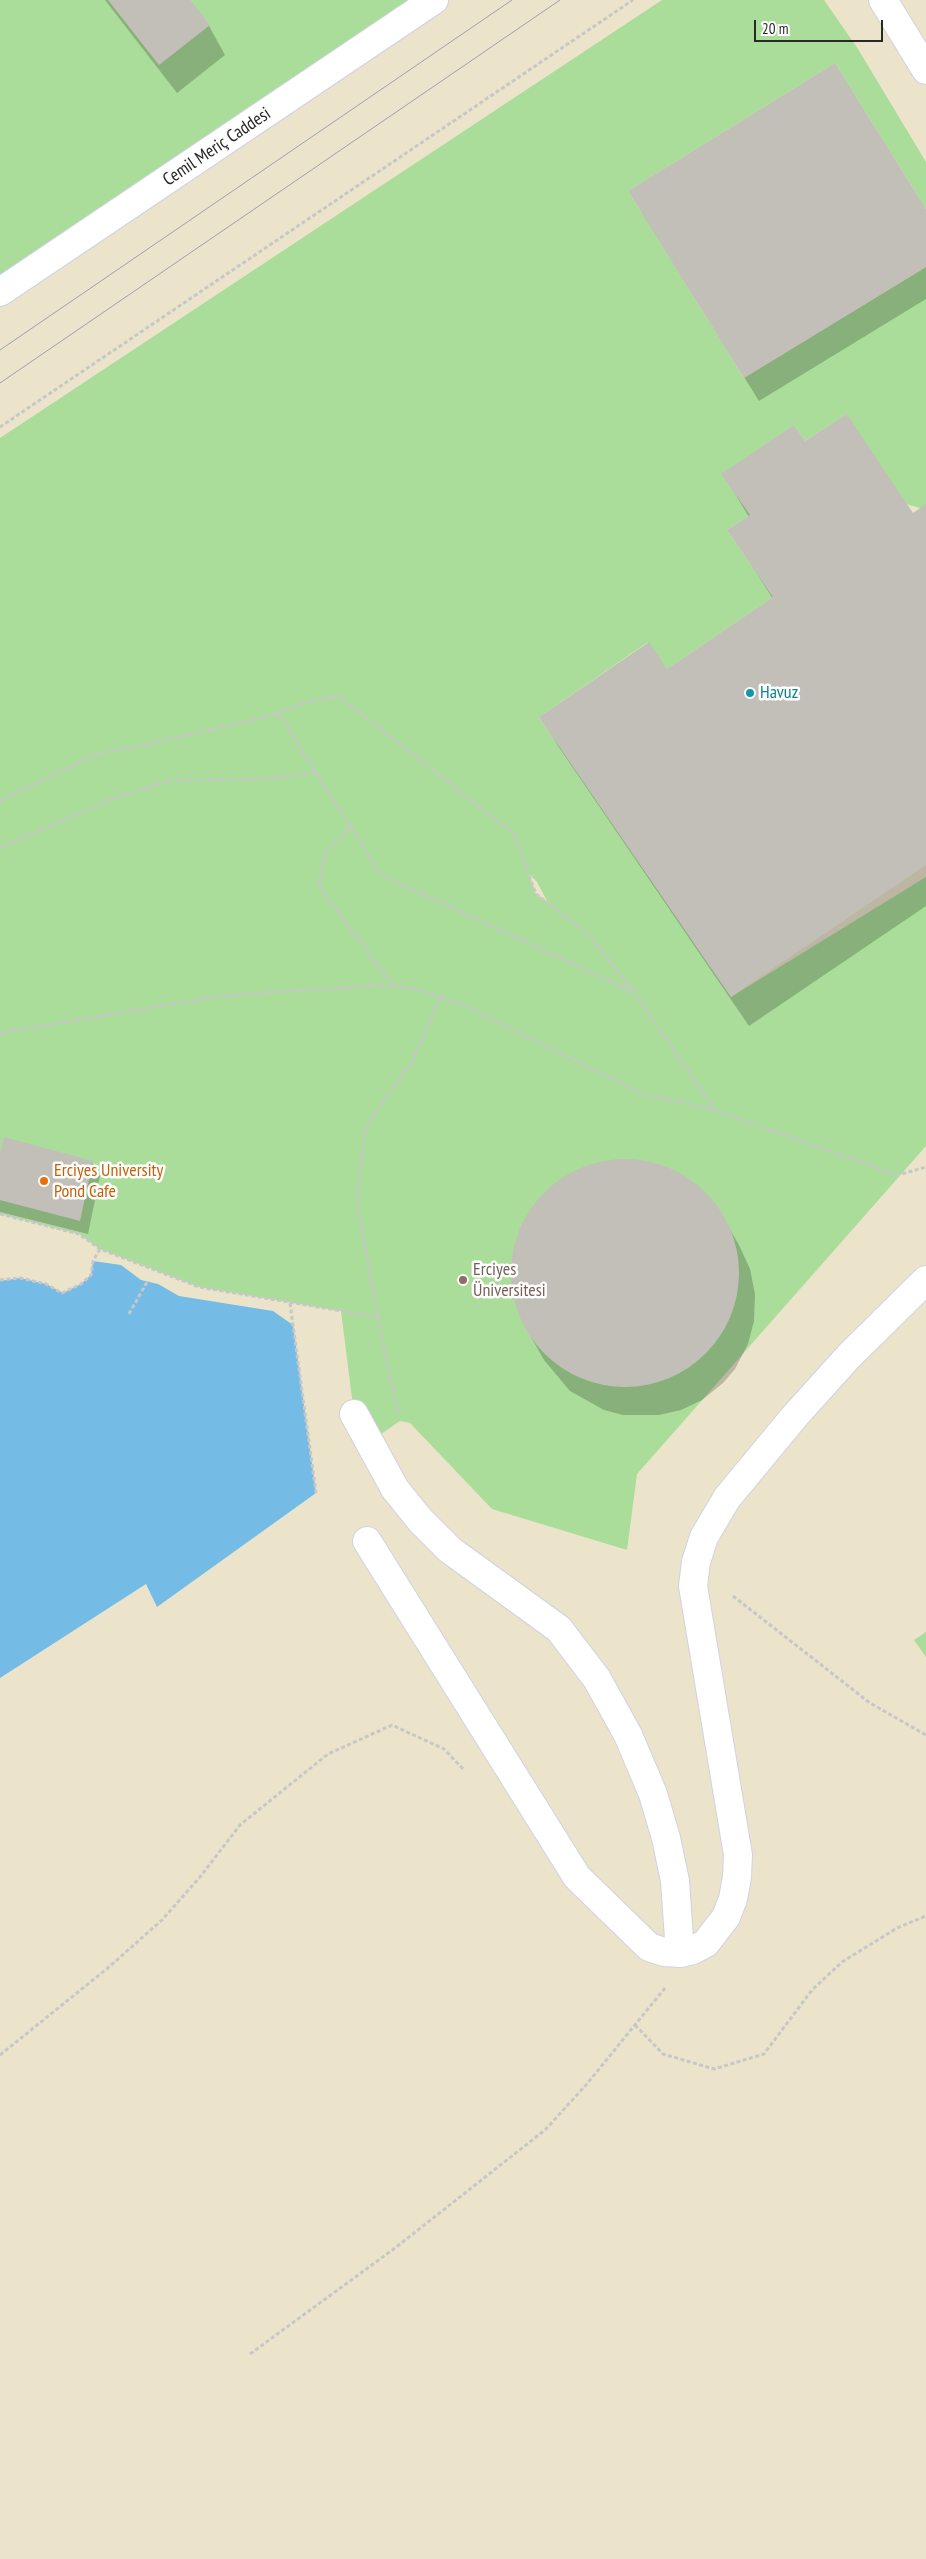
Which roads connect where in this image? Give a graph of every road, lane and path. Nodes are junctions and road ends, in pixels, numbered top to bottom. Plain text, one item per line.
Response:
1 (434, 0) edge
2 (633, 0) edge
3 (883, 0) edge
4 (926, 70) edge
5 (0, 292) edge
6 (0, 427) edge
7 (278, 712) junction
8 (315, 773) junction
9 (0, 801) edge
10 (350, 826) junction
11 (0, 848) edge
12 (394, 987) junction
13 (634, 992) junction
14 (441, 995) junction
15 (0, 1033) edge
16 (714, 1110) junction
17 (926, 1167) edge
18 (0, 1214) edge
19 (100, 1249) junction
20 (0, 1280) edge
21 (926, 1280) edge
22 (147, 1282) dead end
23 (290, 1303) junction
24 (129, 1314) dead end
25 (378, 1317) junction
26 (354, 1414) dead end
27 (400, 1421) dead end
28 (316, 1493) dead end
29 (367, 1541) dead end
30 (696, 1562) junction
31 (926, 1735) edge
32 (470, 1777) dead end
33 (926, 1916) edge
34 (680, 1953) junction
35 (635, 2025) junction
36 (0, 2055) edge
37 (250, 2354) dead end

1 - 5 street, Cemil Meriç Caddesi
2 - 6 path
3 - 4 street
7 - 8 path
7 - 9 path
7 - 13 path
8 - 10 path
8 - 11 path
10 - 12 path
10 - 13 path
12 - 14 path
12 - 15 path
13 - 16 path
14 - 16 path
14 - 25 path
16 - 17 path
18 - 19 path
19 - 20 path
19 - 23 path
21 - 30 street
22 - 24 path
23 - 25 path
23 - 28 path
25 - 27 path
26 - 34 street
29 - 34 street
30 - 31 path
30 - 34 street
32 - 36 path
33 - 35 path
34 - 35 path
35 - 37 path

